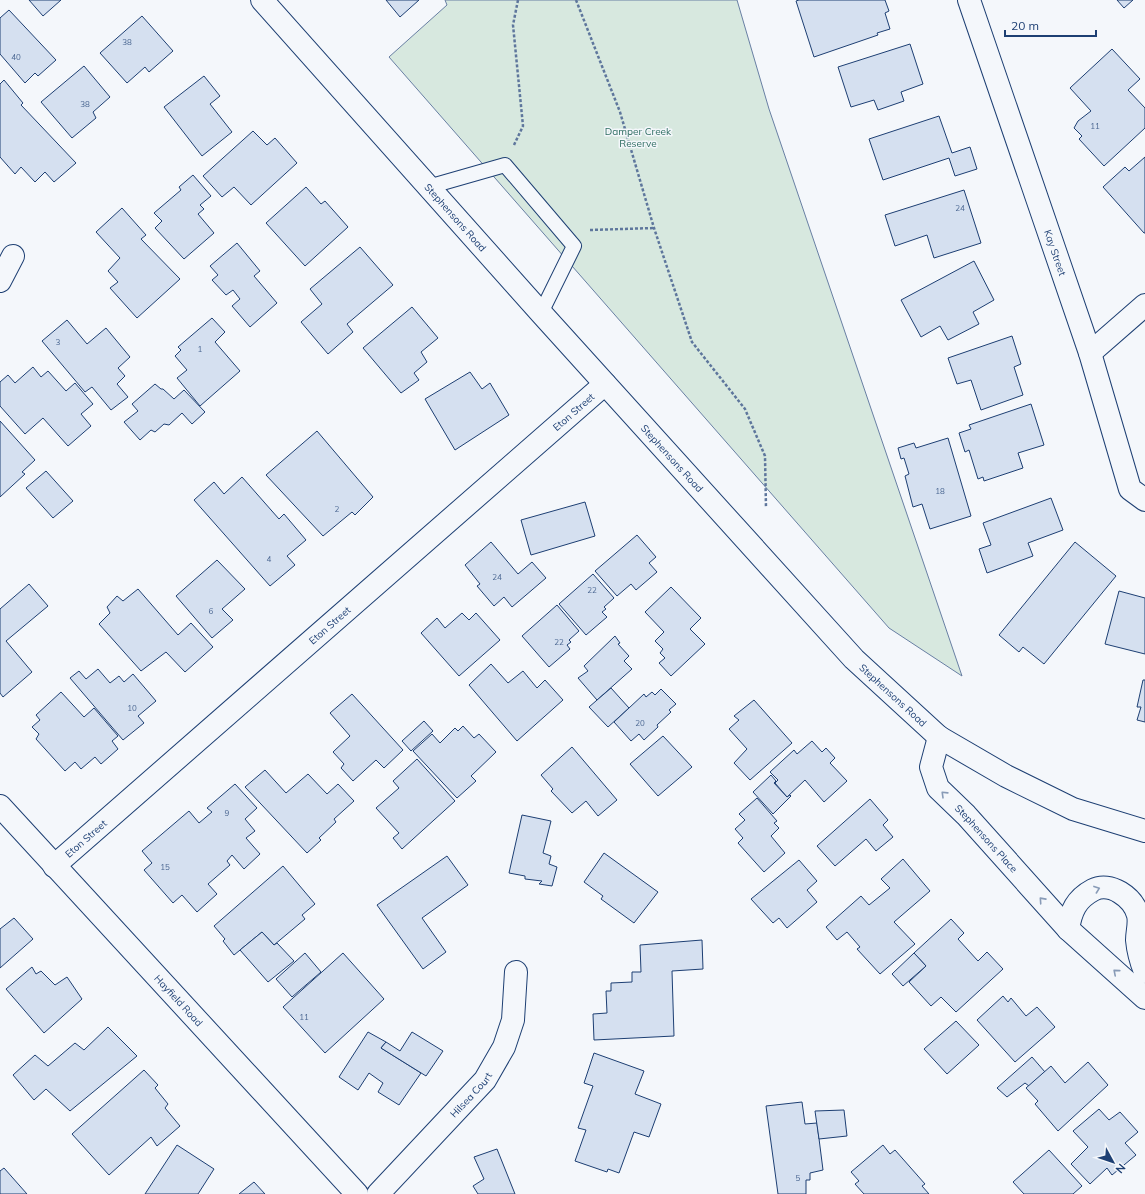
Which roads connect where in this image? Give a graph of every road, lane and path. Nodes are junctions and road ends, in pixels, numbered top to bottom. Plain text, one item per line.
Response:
1 (262, 0) edge
2 (518, 0) edge
3 (576, 0) edge
4 (969, 0) edge
5 (505, 165) junction
6 (428, 187) junction
7 (654, 228) junction
8 (562, 231) junction
9 (13, 256) dead end
10 (0, 281) edge
11 (1145, 305) edge
12 (541, 313) junction
13 (1090, 353) junction
14 (605, 384) junction
15 (1145, 500) edge
16 (766, 508) dead end
17 (939, 737) junction
18 (0, 806) edge
19 (1145, 831) edge
20 (54, 866) junction
21 (1068, 929) junction
22 (516, 972) dead end
23 (1145, 972) edge
24 (1145, 998) edge
25 (357, 1194) edge
26 (378, 1194) edge

1 - 6 street, Stephensons Road
2 - 5 path
3 - 7 path
4 - 13 street, Kay Street
5 - 6 lane
5 - 8 lane
6 - 12 street, Stephensons Road
7 - 8 path
7 - 16 path
8 - 12 lane
9 - 10 street
11 - 13 street
12 - 14 street, Stephensons Road
13 - 15 street, Kay Street
14 - 17 street, Stephensons Road
14 - 20 street, Eton Street
17 - 19 street, Stephensons Road
21 -> 17 street, Stephensons Place
18 - 20 street, Hayfield Road
20 - 25 street, Hayfield Road
21 -> 23 street
24 -> 21 street, Stephensons Place
22 - 26 street, Hilsea Court

